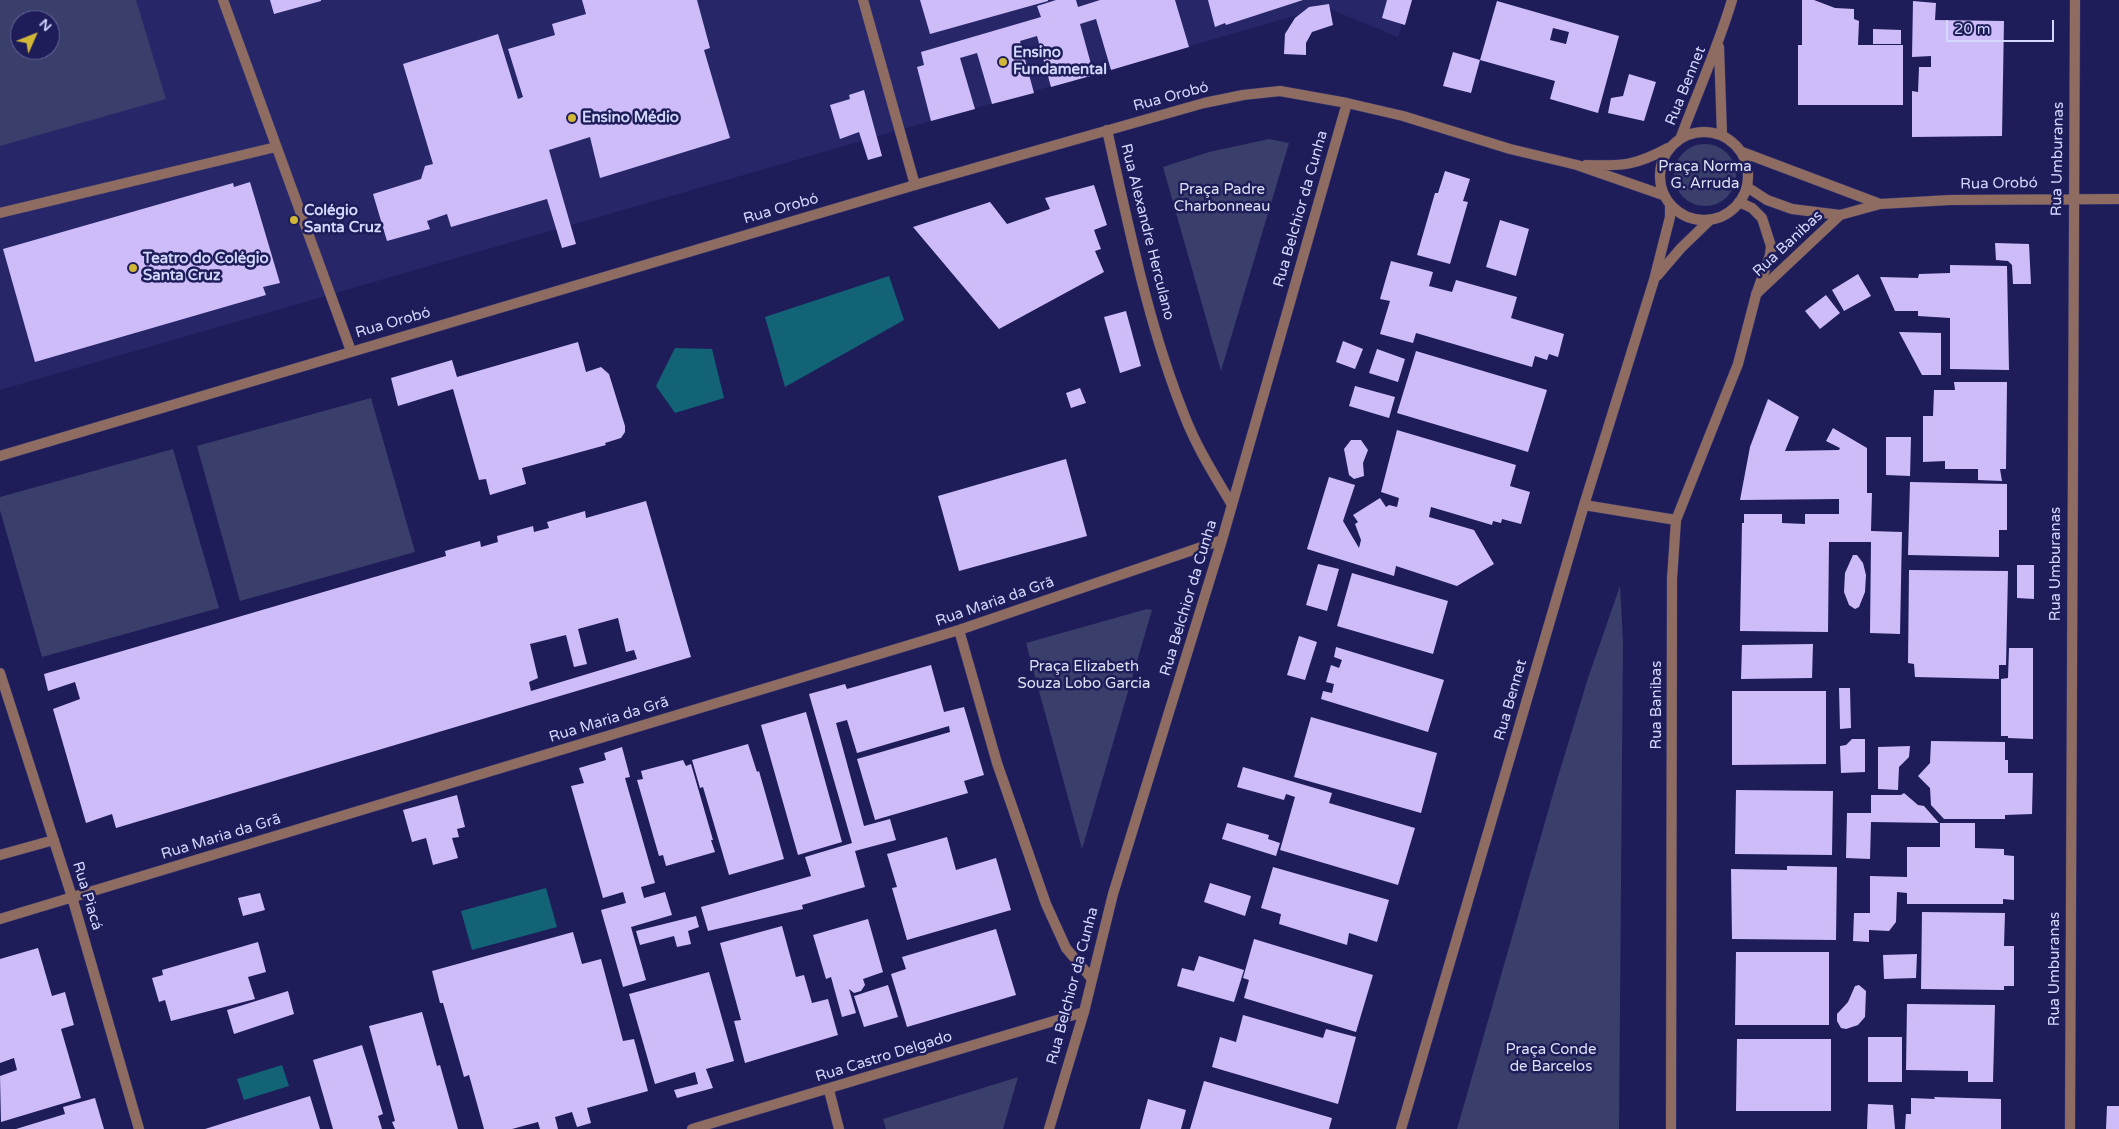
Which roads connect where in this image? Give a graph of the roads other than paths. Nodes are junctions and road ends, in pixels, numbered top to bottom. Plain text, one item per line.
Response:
1 (223, 0) edge
2 (863, 0) edge
3 (1732, 0) edge
4 (2075, 0) edge
5 (1718, 46) junction
6 (1347, 103) junction
7 (1107, 130) junction
8 (1722, 135) junction
9 (1681, 137) junction
10 (276, 147) junction
11 (1668, 148) junction
12 (1742, 152) junction
13 (1577, 165) junction
14 (915, 185) junction
15 (1747, 187) junction
16 (1663, 195) junction
17 (2072, 198) junction
18 (2119, 199) edge
19 (1739, 202) junction
20 (1880, 204) junction
21 (1670, 205) junction
22 (0, 213) edge
23 (1840, 215) junction
24 (1710, 220) junction
25 (1654, 280) junction
26 (1756, 294) junction
27 (351, 350) junction
28 (0, 456) edge
29 (1232, 505) junction
30 (1584, 505) junction
31 (1676, 520) junction
32 (1222, 540) junction
33 (959, 630) junction
34 (0, 673) edge
35 (54, 840) junction
36 (0, 855) edge
37 (72, 897) junction
38 (0, 919) edge
39 (1092, 979) junction
40 (1084, 1012) junction
41 (829, 1090) junction
42 (140, 1129) edge
43 (692, 1129) edge
44 (838, 1129) edge
45 (1049, 1129) edge
46 (1401, 1129) edge
47 (1671, 1129) edge
48 (2070, 1129) edge

1 - 10 street
2 - 14 street
3 - 5 street, Rua Bennet
4 - 17 street, Rua Umburanas
5 - 8 street, Rua Bennet
5 - 9 street, Rua Bennet
6 - 7 street, Rua Orobó
6 - 13 street, Rua Orobó
6 - 29 street, Rua Belchior da Cunha
7 - 14 street, Rua Orobó
7 - 29 street, Rua Alexandre Herculano
8 - 9 street
8 - 12 street
9 - 11 street
10 - 22 street
10 - 27 street
11 - 13 street, Rua Orobó
11 - 16 street
12 - 15 street
12 - 20 street, Rua Orobó
13 - 16 street, Rua Orobó
14 - 27 street, Rua Orobó
15 - 19 street
15 - 23 street, Rua Orobó
16 - 21 street
17 - 18 street, Rua Orobó
17 - 20 street, Rua Orobó
17 - 48 street, Rua Umburanas
19 - 24 street
19 - 26 street, Rua Banibas
20 - 23 street, Rua Orobó
21 - 24 street
21 - 25 street, Rua Bennet
23 - 26 street, Rua Banibas
24 - 25 street, Rua Bennet
25 - 30 street, Rua Bennet
26 - 31 street, Rua Banibas
27 - 28 street, Rua Orobó
29 - 32 street, Rua Belchior da Cunha
30 - 31 street
30 - 46 street, Rua Bennet
31 - 47 street, Rua Banibas
32 - 33 street, Rua Maria da Grã
32 - 39 street, Rua Belchior da Cunha
33 - 37 street, Rua Maria da Grã
33 - 39 street
34 - 35 street, Rua Piacá
35 - 36 street
35 - 37 street, Rua Piacá
37 - 38 street, Rua Maria da Grã
37 - 42 street, Rua Piacá
39 - 40 street, Rua Belchior da Cunha
40 - 41 street, Rua Castro Delgado
40 - 45 street, Rua Belchior da Cunha
41 - 43 street, Rua Castro Delgado
41 - 44 street

